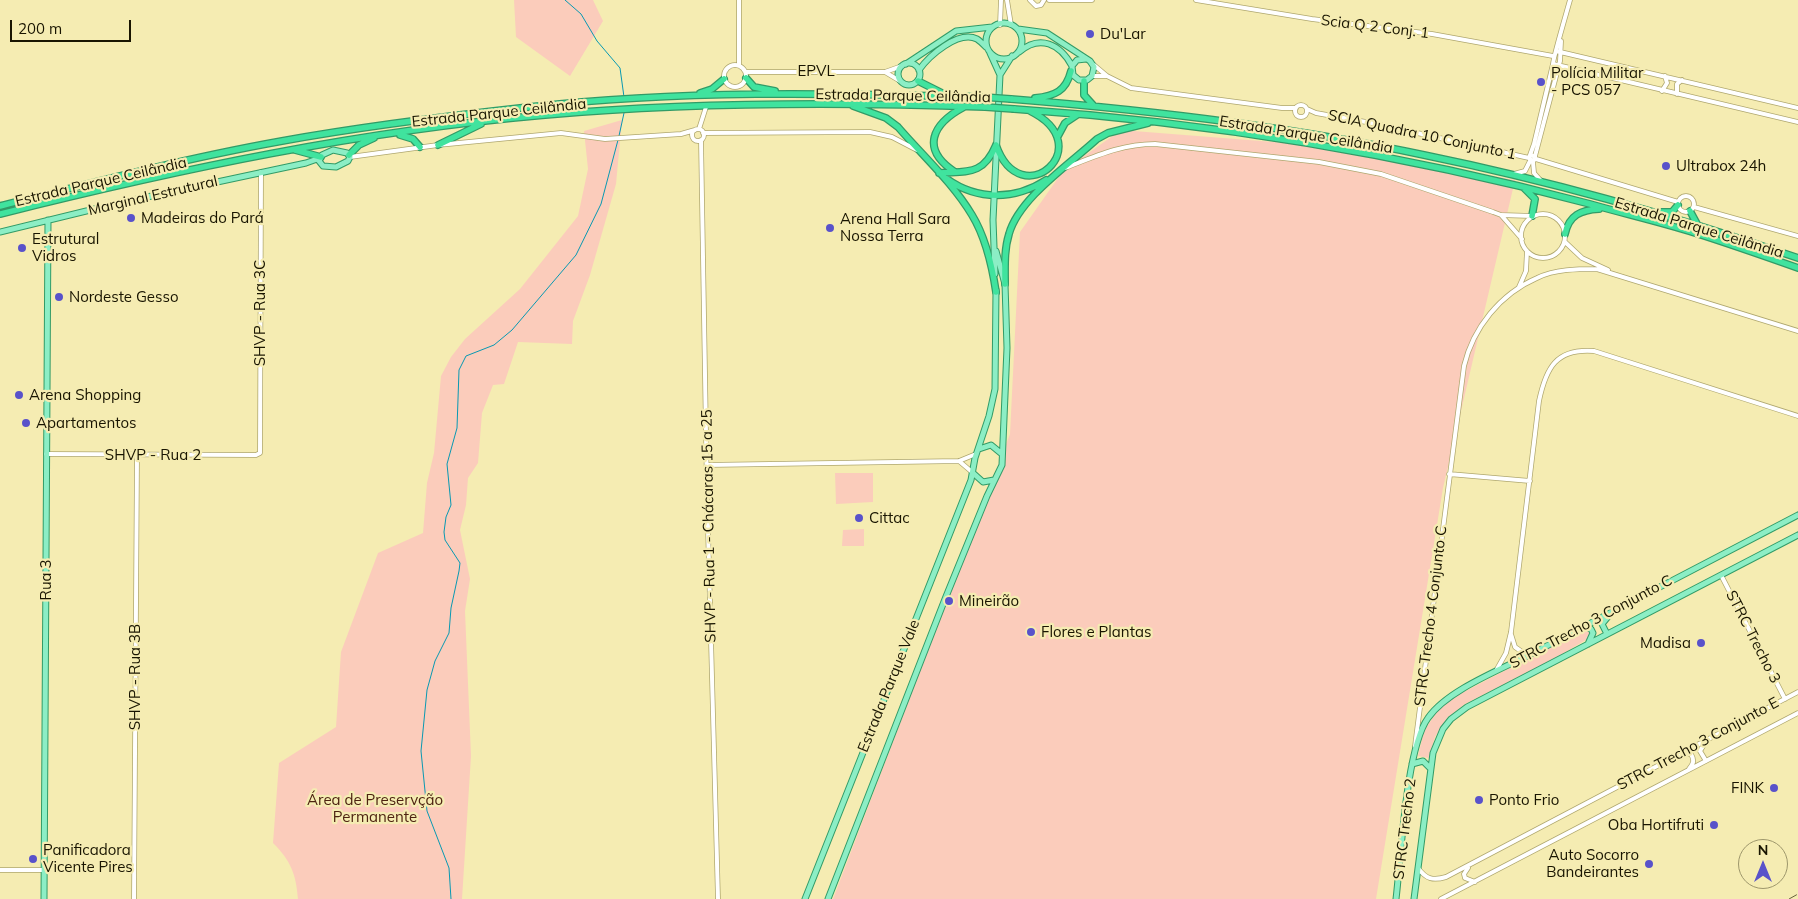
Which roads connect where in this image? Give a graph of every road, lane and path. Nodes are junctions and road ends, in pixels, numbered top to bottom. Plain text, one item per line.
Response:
1 (739, 0) edge
2 (1001, 0) edge
3 (1007, 0) edge
4 (1030, 0) edge
5 (1044, 0) edge
6 (1049, 0) edge
7 (1092, 0) edge
8 (1196, 0) edge
9 (1570, 0) edge
10 (1000, 25) junction
11 (1011, 25) junction
12 (993, 26) junction
13 (1018, 29) junction
14 (988, 49) junction
15 (1558, 51) junction
16 (1018, 52) junction
17 (1012, 56) junction
18 (1553, 56) junction
19 (1088, 60) junction
20 (1556, 64) junction
21 (739, 65) junction
22 (904, 65) junction
23 (1072, 68) junction
24 (919, 70) junction
25 (885, 72) junction
26 (746, 75) junction
27 (1000, 76) junction
28 (1092, 76) junction
29 (1107, 76) junction
30 (1665, 76) junction
31 (724, 79) junction
32 (1682, 80) junction
33 (900, 81) junction
34 (918, 81) junction
35 (1084, 81) junction
36 (1662, 91) junction
37 (795, 93) junction
38 (1677, 94) junction
39 (688, 96) junction
40 (950, 96) junction
41 (1025, 100) junction
42 (841, 104) junction
43 (966, 106) junction
44 (1095, 106) junction
45 (706, 107) junction
46 (1282, 108) junction
47 (1296, 108) junction
48 (1798, 108) edge
49 (1026, 109) junction
50 (1307, 109) junction
51 (1296, 114) junction
52 (1316, 114) junction
53 (1077, 115) junction
54 (1306, 115) junction
55 (488, 121) junction
56 (1157, 122) junction
57 (1798, 122) edge
58 (697, 130) junction
59 (703, 133) junction
60 (388, 134) junction
61 (682, 134) junction
62 (380, 135) junction
63 (1058, 136) junction
64 (694, 140) junction
65 (701, 140) junction
66 (438, 145) junction
67 (996, 145) junction
68 (420, 147) junction
69 (288, 149) junction
70 (702, 153) junction
71 (922, 154) junction
72 (349, 156) junction
73 (320, 159) junction
74 (1532, 159) junction
75 (1065, 168) junction
76 (261, 172) junction
77 (955, 172) junction
78 (939, 173) junction
79 (1510, 174) junction
80 (1542, 182) junction
81 (1523, 186) junction
82 (994, 196) junction
83 (1678, 204) junction
84 (0, 206) edge
85 (1607, 209) junction
86 (1692, 209) junction
87 (1649, 211) junction
88 (0, 214) edge
89 (1501, 214) junction
90 (1532, 216) junction
91 (48, 220) junction
92 (1697, 224) junction
93 (0, 232) edge
94 (1565, 234) junction
95 (1798, 236) edge
96 (1522, 239) junction
97 (993, 240) junction
98 (1565, 242) junction
99 (1526, 249) junction
100 (1798, 258) edge
101 (1798, 268) edge
102 (1617, 274) junction
103 (1005, 284) junction
104 (1519, 287) junction
105 (996, 292) junction
106 (1798, 331) edge
107 (1798, 416) edge
108 (977, 452) junction
109 (260, 453) joint
110 (46, 454) junction
111 (1002, 454) junction
112 (137, 455) junction
113 (958, 461) junction
114 (707, 465) junction
115 (973, 473) junction
116 (1449, 474) junction
117 (994, 480) junction
118 (1530, 481) junction
119 (1798, 515) edge
120 (1798, 535) edge
121 (1721, 575) junction
122 (1628, 603) junction
123 (1584, 626) junction
124 (1511, 632) junction
125 (1607, 634) junction
126 (1587, 644) junction
127 (1528, 656) junction
128 (1494, 673) junction
129 (1798, 692) edge
130 (1785, 699) junction
131 (1798, 713) edge
132 (1709, 739) junction
133 (1681, 754) junction
134 (1413, 761) junction
135 (1706, 761) junction
136 (1430, 769) junction
137 (1687, 771) junction
138 (1471, 864) junction
139 (1418, 867) junction
140 (0, 870) edge
141 (44, 870) junction
142 (1476, 882) junction
143 (44, 899) edge
144 (134, 899) edge
145 (718, 899) edge
146 (805, 899) edge
147 (828, 899) edge
148 (1396, 899) edge
149 (1414, 899) edge
150 (1442, 899) edge

1 - 21 street
2 - 10 street
3 - 11 street
4 - 5 street
6 - 7 street
8 - 18 street, Scia Q 2 Conj. 1
9 - 15 street
10 - 11 main road
10 - 12 main road
11 - 13 main road
12 - 14 main road
12 - 22 main road, EPVL
13 - 16 main road
13 - 19 main road
14 - 17 main road
14 - 24 main road
14 - 27 main road
15 - 18 street
15 - 20 street
15 - 30 street
16 - 17 main road
16 - 23 main road
17 - 27 main road
18 - 20 street
19 - 23 main road
19 - 28 main road
19 - 29 street
20 - 36 street
20 - 74 street, SCIA Quadra 10 Conjunto 1
21 - 26 street
21 - 31 street
22 - 24 main road
22 - 25 street, EPVL
22 - 33 main road
23 - 35 main road
23 - 41 highway
24 - 34 main road
25 - 26 street, EPVL
25 - 33 street
26 - 31 street
26 - 37 highway
27 - 67 main road
28 - 29 street
28 - 35 main road
29 - 46 street
30 - 32 street
30 - 36 street
31 - 39 highway
32 - 38 street
32 - 48 street
33 - 34 main road
34 - 40 highway
35 - 44 highway
36 - 38 street
37 - 39 highway, Estrada Parque Ceilândia
37 - 40 highway, Estrada Parque Ceilândia
38 - 57 street
39 - 84 highway, Estrada Parque Ceilândia
40 - 41 highway, Estrada Parque Ceilândia, bridge
41 - 44 highway, Estrada Parque Ceilândia
42 - 43 highway, Estrada Parque Ceilândia
42 - 45 highway, Estrada Parque Ceilândia
42 - 71 highway
43 - 49 highway, Estrada Parque Ceilândia, bridge
43 - 77 highway
44 - 79 highway, Estrada Parque Ceilândia
45 - 55 highway, Estrada Parque Ceilândia
45 - 58 street
46 - 47 street
46 - 51 street
47 - 50 street
47 - 51 street
49 - 53 highway, Estrada Parque Ceilândia
49 - 63 highway
50 - 52 street, SCIA Quadra 10 Conjunto 1
50 - 54 street
51 - 54 street
52 - 54 street, SCIA Quadra 10 Conjunto 1
52 - 74 street, SCIA Quadra 10 Conjunto 1
53 - 56 highway, Estrada Parque Ceilândia
53 - 63 highway
55 - 60 highway, Estrada Parque Ceilândia
55 - 66 highway
56 - 75 highway
56 - 81 highway, Estrada Parque Ceilândia
58 - 59 street
58 - 61 street
58 - 64 street
59 - 65 street
59 - 71 street
60 - 62 highway, Estrada Parque Ceilândia
60 - 68 highway
61 - 64 street
61 - 66 street
62 - 69 highway, Estrada Parque Ceilândia
62 - 72 highway
63 - 67 highway
64 - 65 street
64 - 70 street, SHVP - Rua 1 - Chácaras 15 a 25
65 - 70 street, SHVP - Rua 1 - Chácaras 15 a 25
66 - 68 street
67 - 77 highway
67 - 82 main road
68 - 72 street
69 - 73 highway
69 - 88 highway, Estrada Parque Ceilândia
70 - 114 street, SHVP - Rua 1 - Chácaras 15 a 25
71 - 78 highway
72 - 73 main road
72 - 73 main road
73 - 76 main road, Marginal Estrutural
74 - 79 street
74 - 80 street
74 - 83 street
75 - 82 highway
75 - 89 street
75 - 103 highway
76 - 91 main road, Marginal Estrutural
76 - 109 street, SHVP - Rua 3C
77 - 78 highway
78 - 82 highway
78 - 105 highway
79 - 80 highway, Estrada Parque Ceilândia
80 - 87 highway, Estrada Parque Ceilândia
81 - 85 highway, Estrada Parque Ceilândia
81 - 90 highway
82 - 97 main road
83 - 86 street
83 - 86 street
83 - 87 highway
85 - 94 highway
85 - 101 highway, Estrada Parque Ceilândia
86 - 92 highway
86 - 95 street
87 - 92 highway, Estrada Parque Ceilândia
89 - 90 street
89 - 96 street
90 - 94 street
90 - 96 street
91 - 93 main road, Marginal Estrutural
91 - 110 main road, Rua 3
92 - 100 highway, Estrada Parque Ceilândia
94 - 98 street
96 - 99 street
97 - 103 main road
97 - 105 main road
98 - 99 street
98 - 102 street
99 - 104 street
102 - 104 street, STRC Trecho 4 Conjunto C
102 - 106 street
103 - 111 main road
104 - 116 street, STRC Trecho 4 Conjunto C
105 - 108 main road
107 - 118 street
108 - 111 main road
108 - 113 street
108 - 115 main road
109 - 112 street, SHVP - Rua 2
110 - 112 street, SHVP - Rua 2
110 - 141 main road, Rua 3
111 - 117 main road
112 - 144 street, SHVP - Rua 3B
113 - 114 street
113 - 115 street
114 - 145 street, SHVP - Rua 1 - Chácaras 15 a 25
115 - 117 main road
115 - 146 main road, Estrada Parque Vale
116 - 118 street
116 - 134 street, STRC Trecho 4 Conjunto C
117 - 147 main road, Estrada Parque Vale
118 - 124 street
119 - 122 main road, STRC Trecho 3 Conjunto C
120 - 121 main road, STRC Trecho 3 Conjunto C
121 - 125 main road, STRC Trecho 3 Conjunto C
121 - 130 street, STRC Trecho 3
122 - 123 main road, STRC Trecho 3 Conjunto C
122 - 125 main road
123 - 126 main road
123 - 127 main road, STRC Trecho 3 Conjunto C
124 - 127 street
124 - 128 street
125 - 126 main road, STRC Trecho 3 Conjunto C
126 - 136 main road, STRC Trecho 3 Conjunto C
127 - 128 main road, STRC Trecho 3 Conjunto C
128 - 134 main road, STRC Trecho 3 Conjunto C
129 - 130 street, STRC Trecho 3 Conjunto E
130 - 132 street, STRC Trecho 3 Conjunto E
131 - 135 street
132 - 133 street, STRC Trecho 3 Conjunto E
132 - 135 street
133 - 137 street
133 - 138 street, STRC Trecho 3 Conjunto E
134 - 136 main road
134 - 148 main road, STRC Trecho 2
135 - 137 street
136 - 139 main road, STRC Trecho 3 Conjunto C
137 - 142 street
138 - 139 street, STRC Trecho 3 Conjunto E
138 - 142 street
139 - 149 main road, STRC Trecho 2
140 - 141 street
141 - 143 main road, Rua 3
142 - 150 street

